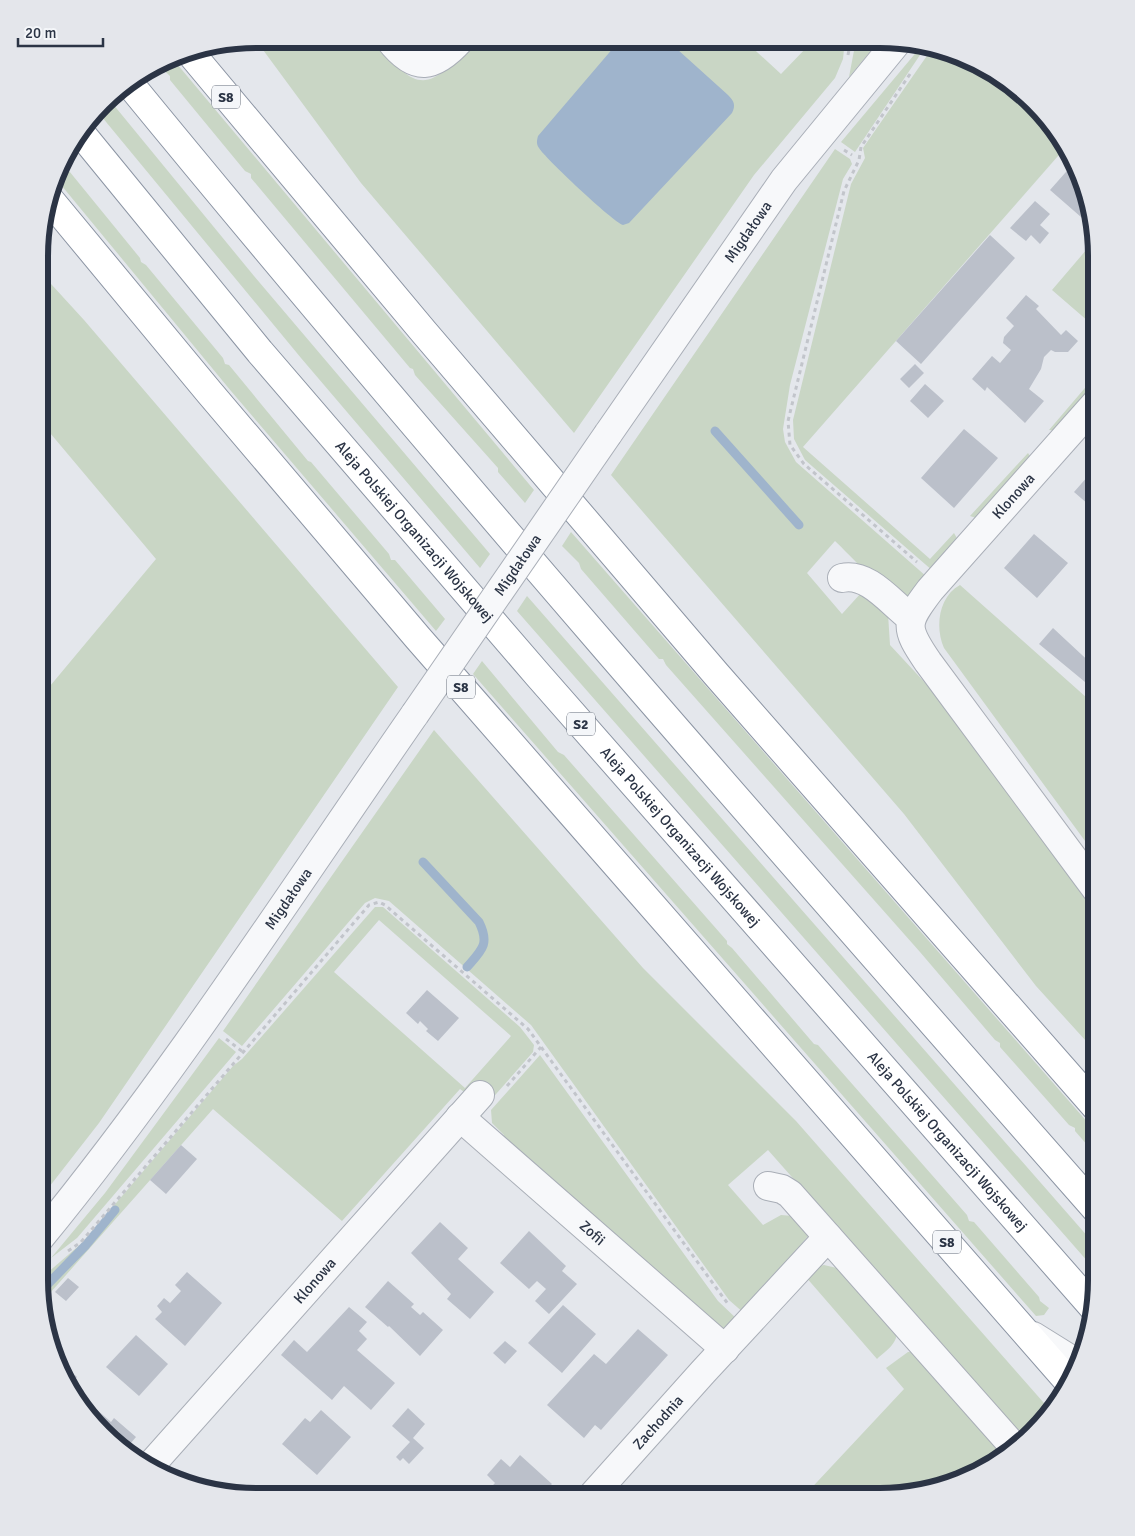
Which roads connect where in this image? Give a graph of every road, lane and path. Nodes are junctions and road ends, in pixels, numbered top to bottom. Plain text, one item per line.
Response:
1 (398, 48) edge
2 (452, 48) edge
3 (892, 48) edge
4 (194, 57) edge
5 (913, 70) dead end
6 (133, 88) edge
7 (85, 138) edge
8 (54, 205) edge
9 (1088, 412) edge
10 (842, 578) dead end
11 (927, 578) junction
12 (911, 618) junction
13 (1088, 878) edge
14 (221, 1035) dead end
15 (243, 1052) junction
16 (480, 1096) dead end
17 (1088, 1098) edge
18 (460, 1116) junction
19 (768, 1186) dead end
20 (1088, 1200) edge
21 (47, 1229) edge
22 (828, 1237) junction
23 (67, 1252) dead end
24 (53, 1262) dead end
25 (47, 1267) edge
26 (1087, 1300) edge
27 (749, 1323) junction
28 (1025, 1332) junction
29 (724, 1349) junction
30 (1072, 1360) edge
31 (1064, 1376) edge
32 (1010, 1443) edge
33 (153, 1462) edge
34 (599, 1488) edge

1 - 2 street
3 - 21 street, Migdałowa, bridge
4 - 17 highway, S8
5 - 11 path
6 - 20 highway
7 - 26 highway, Aleja Polskiej Organizacji Wojskowej / S2
8 - 28 highway, S8
9 - 11 street, Klonowa
10 - 12 street
11 - 12 street, Klonowa
12 - 13 street
14 - 15 path
15 - 23 path
15 - 27 path
16 - 18 street, Klonowa
18 - 29 street, Zofii
18 - 33 street, Klonowa
19 - 22 street
22 - 27 street, Zachodnia
22 - 32 street
24 - 25 path
27 - 29 street, Zachodnia
28 - 30 street
28 - 31 highway, S8
29 - 34 street, Zachodnia

